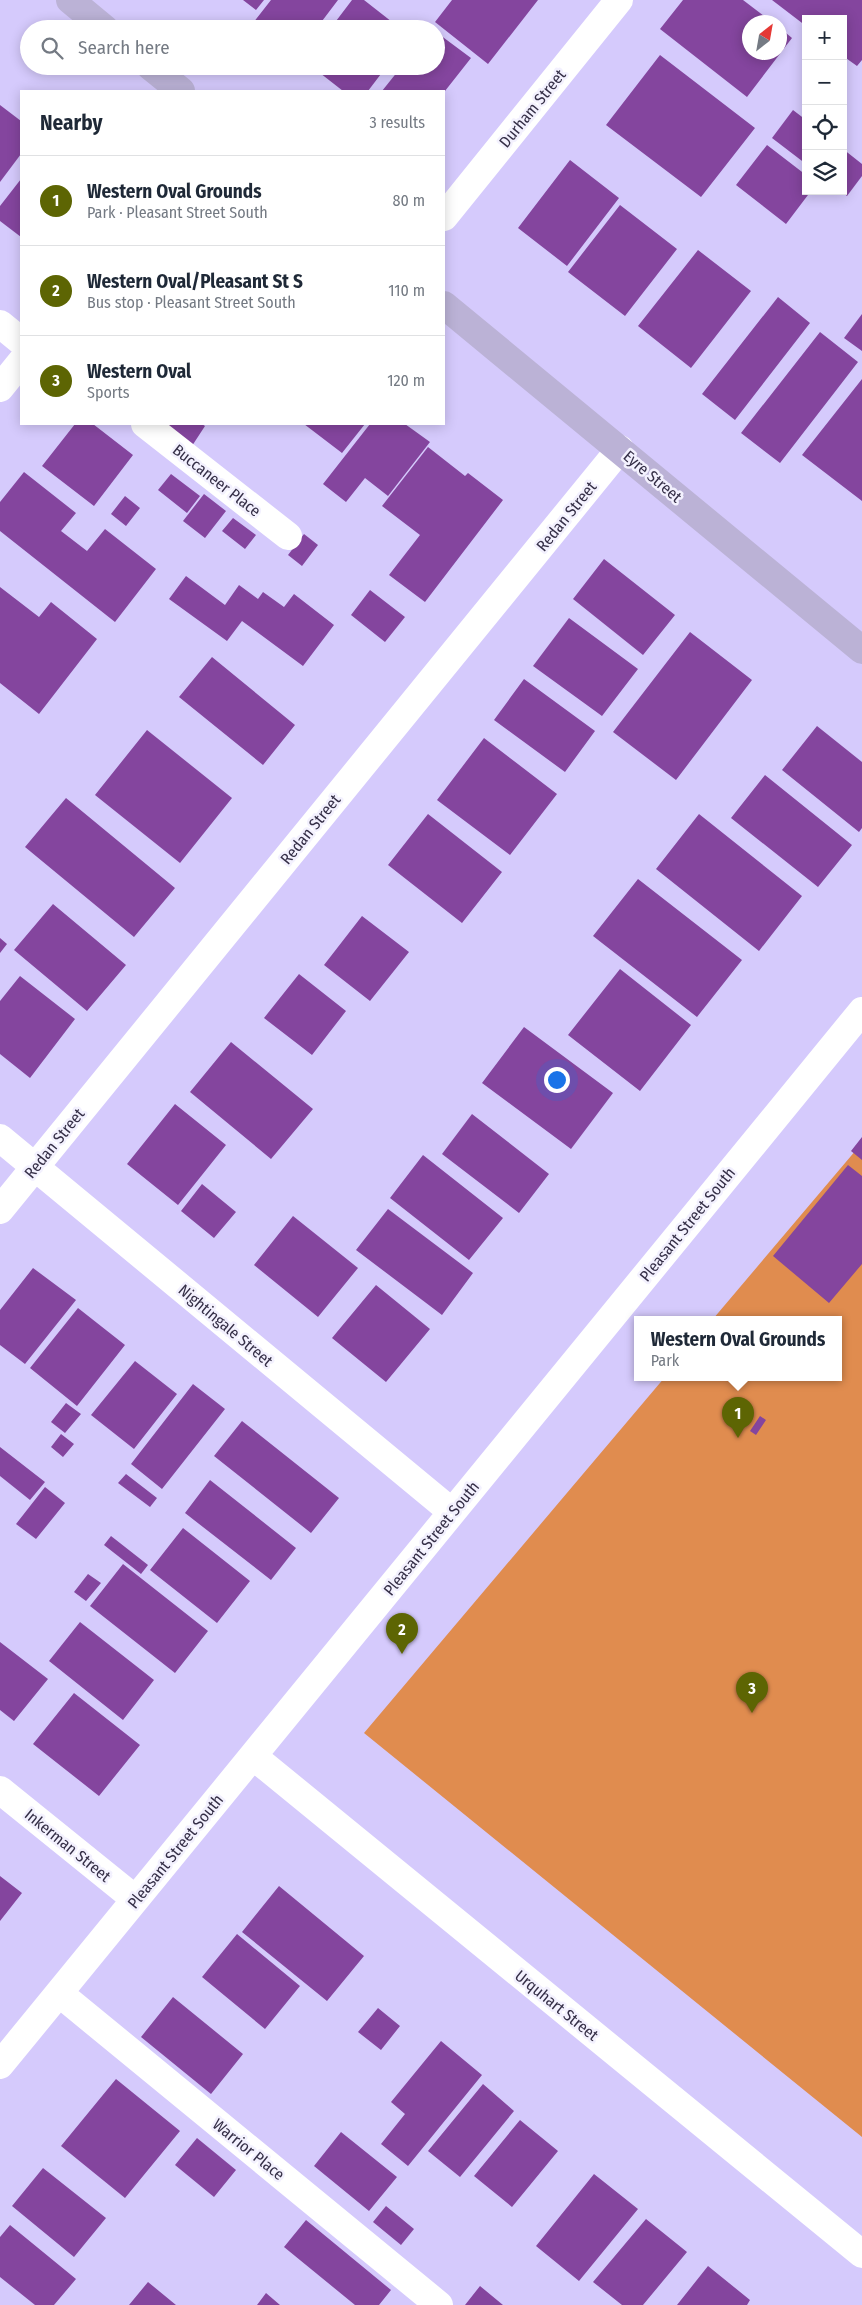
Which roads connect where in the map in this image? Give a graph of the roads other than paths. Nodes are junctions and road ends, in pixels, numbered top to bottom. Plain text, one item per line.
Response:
1 (70, 0) edge
2 (619, 0) edge
3 (94, 20) edge
4 (161, 75) edge
5 (180, 90) edge
6 (445, 216) edge
7 (445, 306) edge
8 (0, 324) edge
9 (20, 341) edge
10 (20, 363) edge
11 (0, 388) edge
12 (146, 425) edge
13 (620, 449) junction
14 (288, 536) dead end
15 (862, 650) edge
16 (862, 1011) edge
17 (0, 1138) edge
18 (35, 1167) junction
19 (0, 1210) edge
20 (452, 1512) junction
21 (253, 1756) junction
22 (0, 1790) edge
23 (135, 1899) junction
24 (59, 1993) junction
25 (0, 2065) edge
26 (862, 2254) edge
27 (438, 2305) edge

1 - 3 main road
2 - 6 street, Durham Street
4 - 5 main road
7 - 13 main road, Eyre Street
8 - 9 street
10 - 11 street
12 - 14 street, Buccaneer Place
13 - 15 main road, Eyre Street
13 - 18 street, Redan Street
16 - 20 street, Pleasant Street South
17 - 18 street, Nightingale Street
18 - 19 street, Redan Street
18 - 20 street, Nightingale Street
20 - 21 street, Pleasant Street South
21 - 23 street, Pleasant Street South
21 - 26 street, Urquhart Street
22 - 23 street, Inkerman Street
23 - 24 street, Pleasant Street South
24 - 25 street, Pleasant Street South
24 - 27 street, Warrior Place

